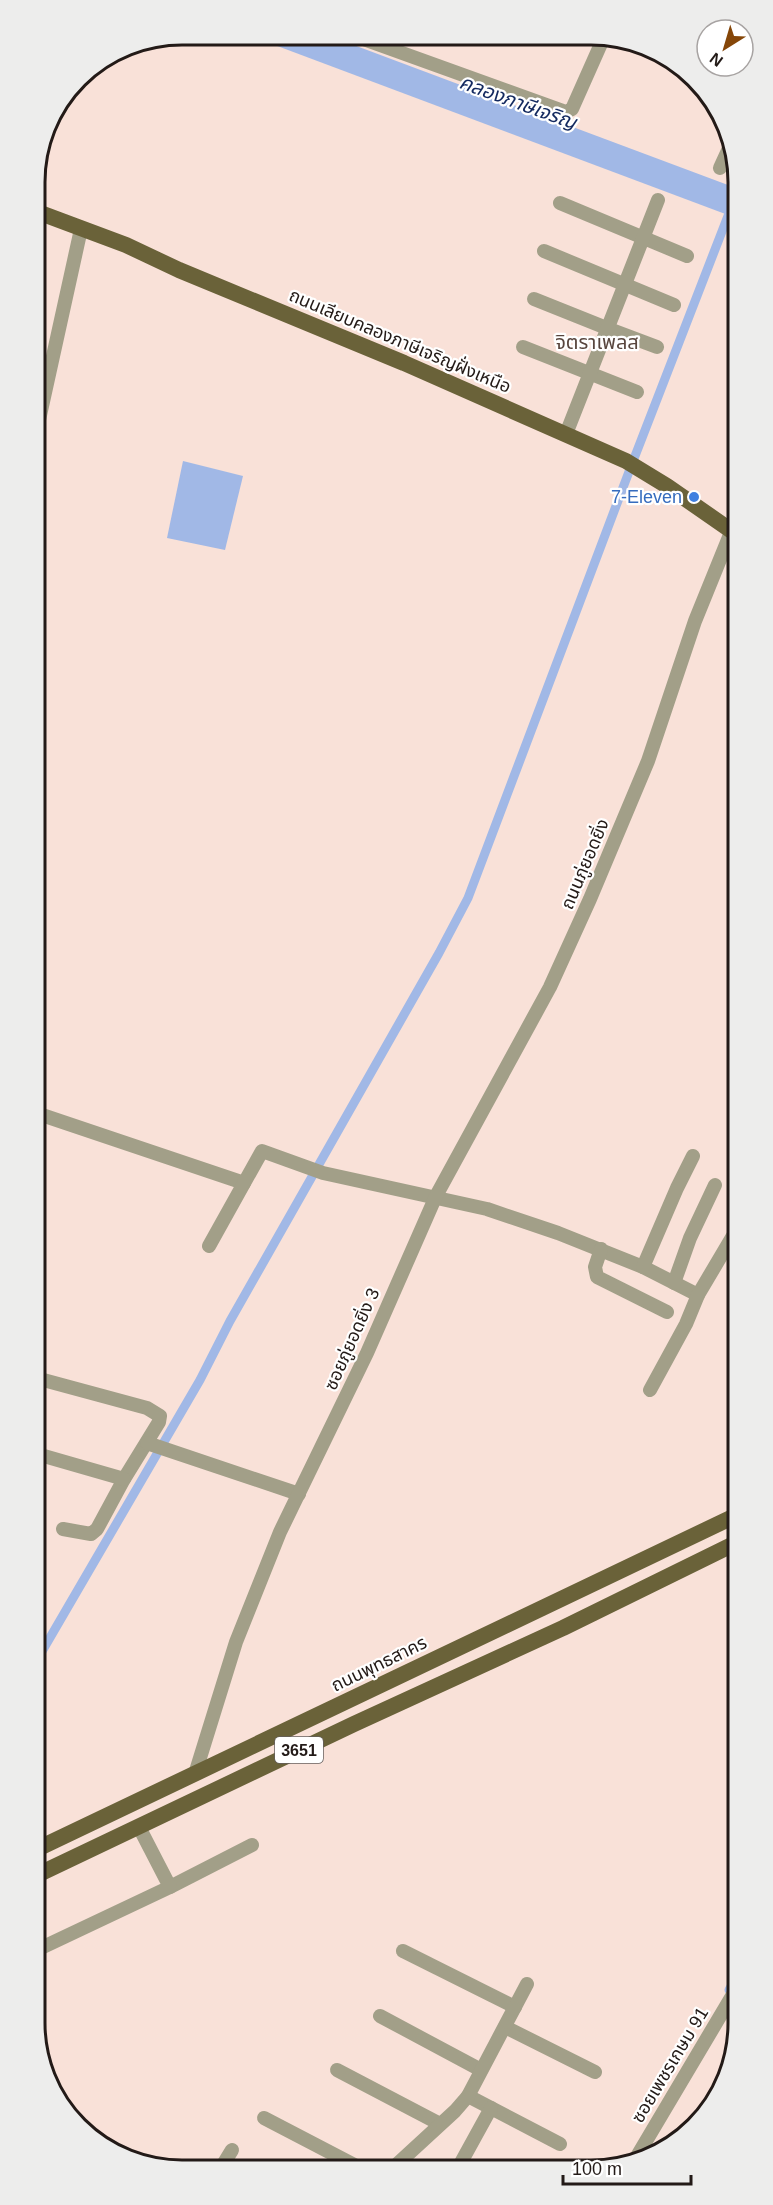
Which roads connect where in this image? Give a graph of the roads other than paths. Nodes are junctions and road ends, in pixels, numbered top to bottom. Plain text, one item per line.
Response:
1 (379, 45) edge
2 (600, 46) edge
3 (725, 156) edge
4 (720, 168) dead end
5 (658, 201) dead end
6 (560, 203) dead end
7 (45, 215) edge
8 (81, 230) junction
9 (644, 238) junction
10 (544, 251) dead end
11 (687, 256) dead end
12 (625, 286) junction
13 (534, 299) dead end
14 (674, 305) dead end
15 (609, 329) junction
16 (657, 346) dead end
17 (524, 347) dead end
18 (591, 374) junction
19 (637, 392) dead end
20 (45, 393) edge
21 (566, 434) junction
22 (728, 524) edge
23 (728, 544) edge
24 (45, 1116) edge
25 (693, 1156) dead end
26 (244, 1183) junction
27 (715, 1185) dead end
28 (436, 1196) junction
29 (728, 1244) edge
30 (209, 1246) dead end
31 (601, 1249) junction
32 (643, 1267) junction
33 (674, 1283) junction
34 (698, 1295) junction
35 (667, 1312) dead end
36 (45, 1380) edge
37 (650, 1390) dead end
38 (147, 1443) junction
39 (45, 1456) edge
40 (124, 1479) junction
41 (298, 1494) junction
42 (728, 1520) edge
43 (63, 1529) dead end
44 (728, 1547) edge
45 (550, 1603) junction
46 (562, 1628) junction
47 (195, 1774) junction
48 (139, 1827) junction
49 (45, 1845) edge
50 (252, 1845) dead end
51 (45, 1871) edge
52 (170, 1887) junction
53 (45, 1946) edge
54 (403, 1951) dead end
55 (526, 1984) dead end
56 (728, 2003) edge
57 (515, 2007) junction
58 (380, 2016) dead end
59 (505, 2027) junction
60 (337, 2070) dead end
61 (481, 2070) junction
62 (595, 2072) dead end
63 (468, 2096) junction
64 (491, 2108) junction
65 (264, 2118) dead end
66 (440, 2124) junction
67 (560, 2144) dead end
68 (232, 2150) dead end
69 (640, 2151) edge
70 (226, 2160) edge
71 (345, 2160) edge
72 (402, 2160) edge
73 (462, 2160) edge

1 - 2 street
3 - 4 street
5 - 9 street
6 - 9 street
7 - 8 main road, ถนนเลียบคลองภาษีเจริญฝั่งเหนือ
8 - 20 street
8 - 21 main road, ถนนเลียบคลองภาษีเจริญฝั่งเหนือ
9 - 11 street
9 - 12 street
10 - 12 street
12 - 14 street
12 - 15 street
13 - 15 street
15 - 16 street
15 - 18 street
17 - 18 street
18 - 19 street
18 - 21 street
21 - 22 main road, ถนนเลียบคลองภาษีเจริญฝั่งเหนือ
23 - 28 street, ถนนภู่ยอดยิ่ง
24 - 26 street
25 - 32 street
26 - 28 street
26 - 30 street
27 - 33 street
28 - 31 street
28 - 41 street, ซอยภู่ยอดยิ่ง 3
29 - 34 street
31 - 32 street
31 - 35 street
32 - 33 street
33 - 34 street
34 - 37 street
36 - 38 street
38 - 40 street
38 - 41 street
39 - 40 street
40 - 43 street
41 - 47 street, ซอยภู่ยอดยิ่ง 3
42 - 45 main road, ถนนพุทธสาคร / 3651
44 - 46 main road, 3651
45 - 46 main road
45 - 47 main road, ถนนพุทธสาคร / 3651
46 - 48 main road, 3651
47 - 49 main road, ถนนพุทธสาคร / 3651
48 - 51 main road, 3651
48 - 52 street
50 - 52 street
52 - 53 street
54 - 57 street
55 - 57 street
56 - 69 street, ซอยเพชรเกษม 91
57 - 59 street
58 - 61 street
59 - 61 street
59 - 62 street
60 - 66 street
61 - 63 street
63 - 64 street
63 - 66 street
64 - 67 street
64 - 73 street
65 - 71 street
66 - 72 street
68 - 70 street

